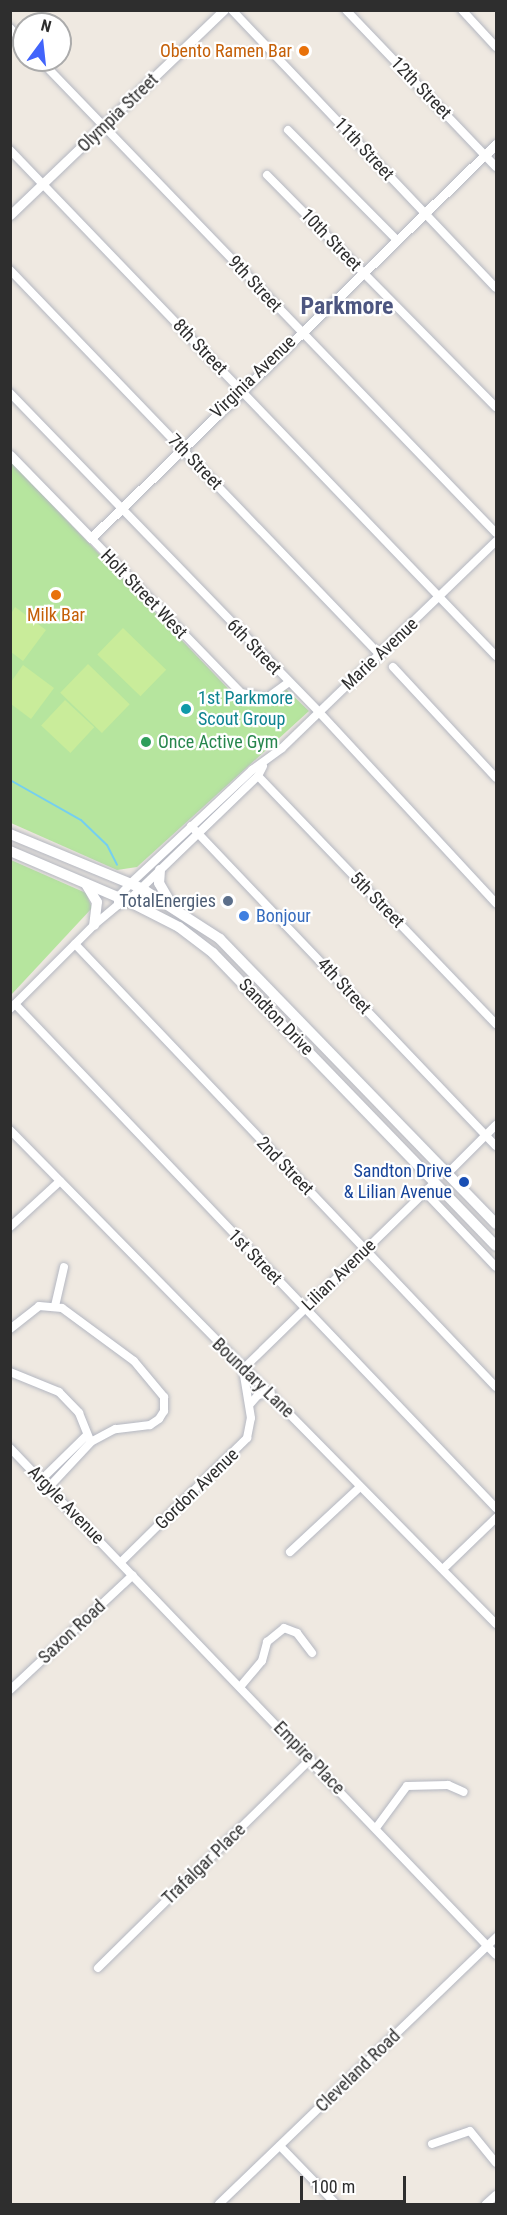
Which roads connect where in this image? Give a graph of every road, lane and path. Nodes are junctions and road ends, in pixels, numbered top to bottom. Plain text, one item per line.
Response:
1 (224, 10) edge
2 (232, 10) edge
3 (346, 10) edge
4 (462, 10) edge
5 (496, 47) edge
6 (51, 72) edge
7 (105, 128) junction
8 (288, 130) dead end
9 (496, 144) edge
10 (10, 150) edge
11 (485, 155) junction
12 (496, 166) edge
13 (267, 175) dead end
14 (44, 184) junction
15 (424, 213) junction
16 (10, 215) edge
17 (396, 239) junction
18 (10, 270) edge
19 (362, 272) junction
20 (496, 288) edge
21 (301, 332) junction
22 (241, 388) junction
23 (10, 393) edge
24 (496, 407) edge
25 (180, 447) junction
26 (10, 455) edge
27 (120, 507) junction
28 (496, 533) edge
29 (91, 538) junction
30 (496, 541) edge
31 (440, 596) junction
32 (380, 655) junction
33 (496, 656) edge
34 (393, 667) dead end
35 (288, 683) junction
36 (318, 711) junction
37 (263, 766) junction
38 (258, 776) junction
39 (496, 778) edge
40 (191, 826) junction
41 (198, 832) junction
42 (10, 834) edge
43 (10, 851) edge
44 (160, 870) junction
45 (85, 882) junction
46 (131, 883) junction
47 (141, 888) junction
48 (121, 901) junction
49 (496, 903) edge
50 (171, 904) junction
51 (94, 925) junction
52 (75, 944) junction
53 (13, 1006) edge
54 (496, 1024) edge
55 (496, 1125) edge
56 (10, 1130) edge
57 (486, 1135) junction
58 (496, 1146) edge
59 (448, 1173) junction
60 (60, 1181) junction
61 (435, 1182) junction
62 (425, 1192) junction
63 (496, 1224) edge
64 (10, 1227) edge
65 (496, 1246) edge
66 (365, 1250) junction
67 (64, 1268) dead end
68 (496, 1268) edge
69 (55, 1306) junction
70 (305, 1308) junction
71 (10, 1329) edge
72 (243, 1369) junction
73 (10, 1372) edge
74 (496, 1387) edge
75 (271, 1392) junction
76 (250, 1404) junction
77 (89, 1439) junction
78 (10, 1448) edge
79 (42, 1479) junction
80 (49, 1487) junction
81 (360, 1487) junction
82 (496, 1508) edge
83 (496, 1518) edge
84 (290, 1552) dead end
85 (121, 1562) junction
86 (443, 1569) junction
87 (133, 1575) junction
88 (496, 1624) edge
89 (312, 1653) dead end
90 (240, 1687) junction
91 (10, 1690) edge
92 (311, 1759) junction
93 (464, 1792) dead end
94 (376, 1828) junction
95 (496, 1937) edge
96 (489, 1946) junction
97 (496, 1954) edge
98 (98, 1968) dead end
99 (432, 2144) dead end
100 (280, 2146) junction
101 (496, 2163) edge
102 (496, 2195) edge
103 (219, 2205) edge
104 (336, 2205) edge
105 (486, 2205) edge

1 - 7 street, Olympia Street
2 - 15 street, 11th Street
3 - 11 street, 12th Street
4 - 5 street
6 - 7 street, 9th Street
7 - 14 street, Olympia Street
7 - 21 street, 9th Street
8 - 17 street
9 - 11 street, Virginia Avenue
10 - 14 street, 8th Street
11 - 12 street, 12th Street
11 - 15 street, Virginia Avenue
13 - 19 street, 10th Street
14 - 16 street, Olympia Street
14 - 22 street, 8th Street
15 - 17 street, Virginia Avenue
15 - 20 street, 11th Street
17 - 19 street, Virginia Avenue
18 - 25 street, 7th Street
19 - 21 street, Virginia Avenue
19 - 24 street, 10th Street
21 - 22 street, Virginia Avenue
21 - 28 street, 9th Street
22 - 25 street, Virginia Avenue
22 - 31 street, 8th Street
23 - 27 street, 6th Street
25 - 27 street, Virginia Avenue
25 - 32 street, 7th Street
26 - 29 street, Holt Street West
27 - 29 street, Virginia Avenue
27 - 35 street, 6th Street
29 - 35 street, Holt Street West
30 - 31 street, Marie Avenue
31 - 32 street, Marie Avenue
31 - 33 street, 8th Street
32 - 36 street, Marie Avenue
34 - 39 street
35 - 36 street, 6th Street
36 - 37 street, Marie Avenue
36 - 49 street, 6th Street
37 - 38 street, Marie Avenue
37 - 40 street, Marie Avenue
38 - 41 street, Marie Avenue
38 - 54 street, 5th Street
40 - 41 street, 4th Street
40 - 46 street, Marie Avenue
41 - 44 street, Marie Avenue
41 - 57 street, 4th Street
42 - 46 main road, Sandton Drive
43 - 45 main road, Sandton Drive
44 - 47 street, Marie Avenue
44 - 50 main road
45 - 48 main road, Sandton Drive
45 - 51 main road
46 - 47 main road, Sandton Drive
46 - 48 street, Marie Avenue
47 - 48 street, Marie Avenue
47 - 50 main road, Sandton Drive
48 - 51 street
48 - 61 main road, Sandton Drive
50 - 59 main road, Sandton Drive
51 - 52 street
52 - 53 street
52 - 66 street, 2nd Street
53 - 70 street, 1st Street
55 - 57 street
56 - 60 street, Boundary Lane
57 - 58 street, 4th Street
57 - 59 street
59 - 63 main road, Sandton Drive
60 - 64 street
60 - 72 street, Boundary Lane
61 - 62 street, Lilian Avenue
61 - 65 main road, Sandton Drive
62 - 66 street, Lilian Avenue
62 - 68 street
66 - 70 street, Lilian Avenue
66 - 74 street, 2nd Street
67 - 69 street
69 - 71 street
69 - 77 street
70 - 72 street, Lilian Avenue
70 - 82 street, 1st Street
72 - 75 street, Boundary Lane
72 - 76 street, Gordon Avenue
73 - 77 street
75 - 76 street
75 - 81 street, Boundary Lane
76 - 85 street, Gordon Avenue
77 - 79 street
77 - 80 street
78 - 79 street, Argyle Avenue
79 - 80 street, Argyle Avenue
80 - 85 street, Argyle Avenue
81 - 84 street
81 - 86 street, Boundary Lane
83 - 86 street
85 - 87 street, Empire Place
86 - 88 street, Boundary Lane
87 - 90 street, Empire Place
87 - 91 street, Saxon Road
89 - 90 street
90 - 92 street, Empire Place
92 - 94 street, Empire Place
92 - 98 street, Trafalgar Place
93 - 94 street
94 - 96 street, Empire Place
95 - 96 street, Cleveland Road
96 - 97 street, Empire Place
96 - 100 street, Cleveland Road
99 - 101 street
100 - 103 street, Cleveland Road
100 - 104 street
102 - 105 street

